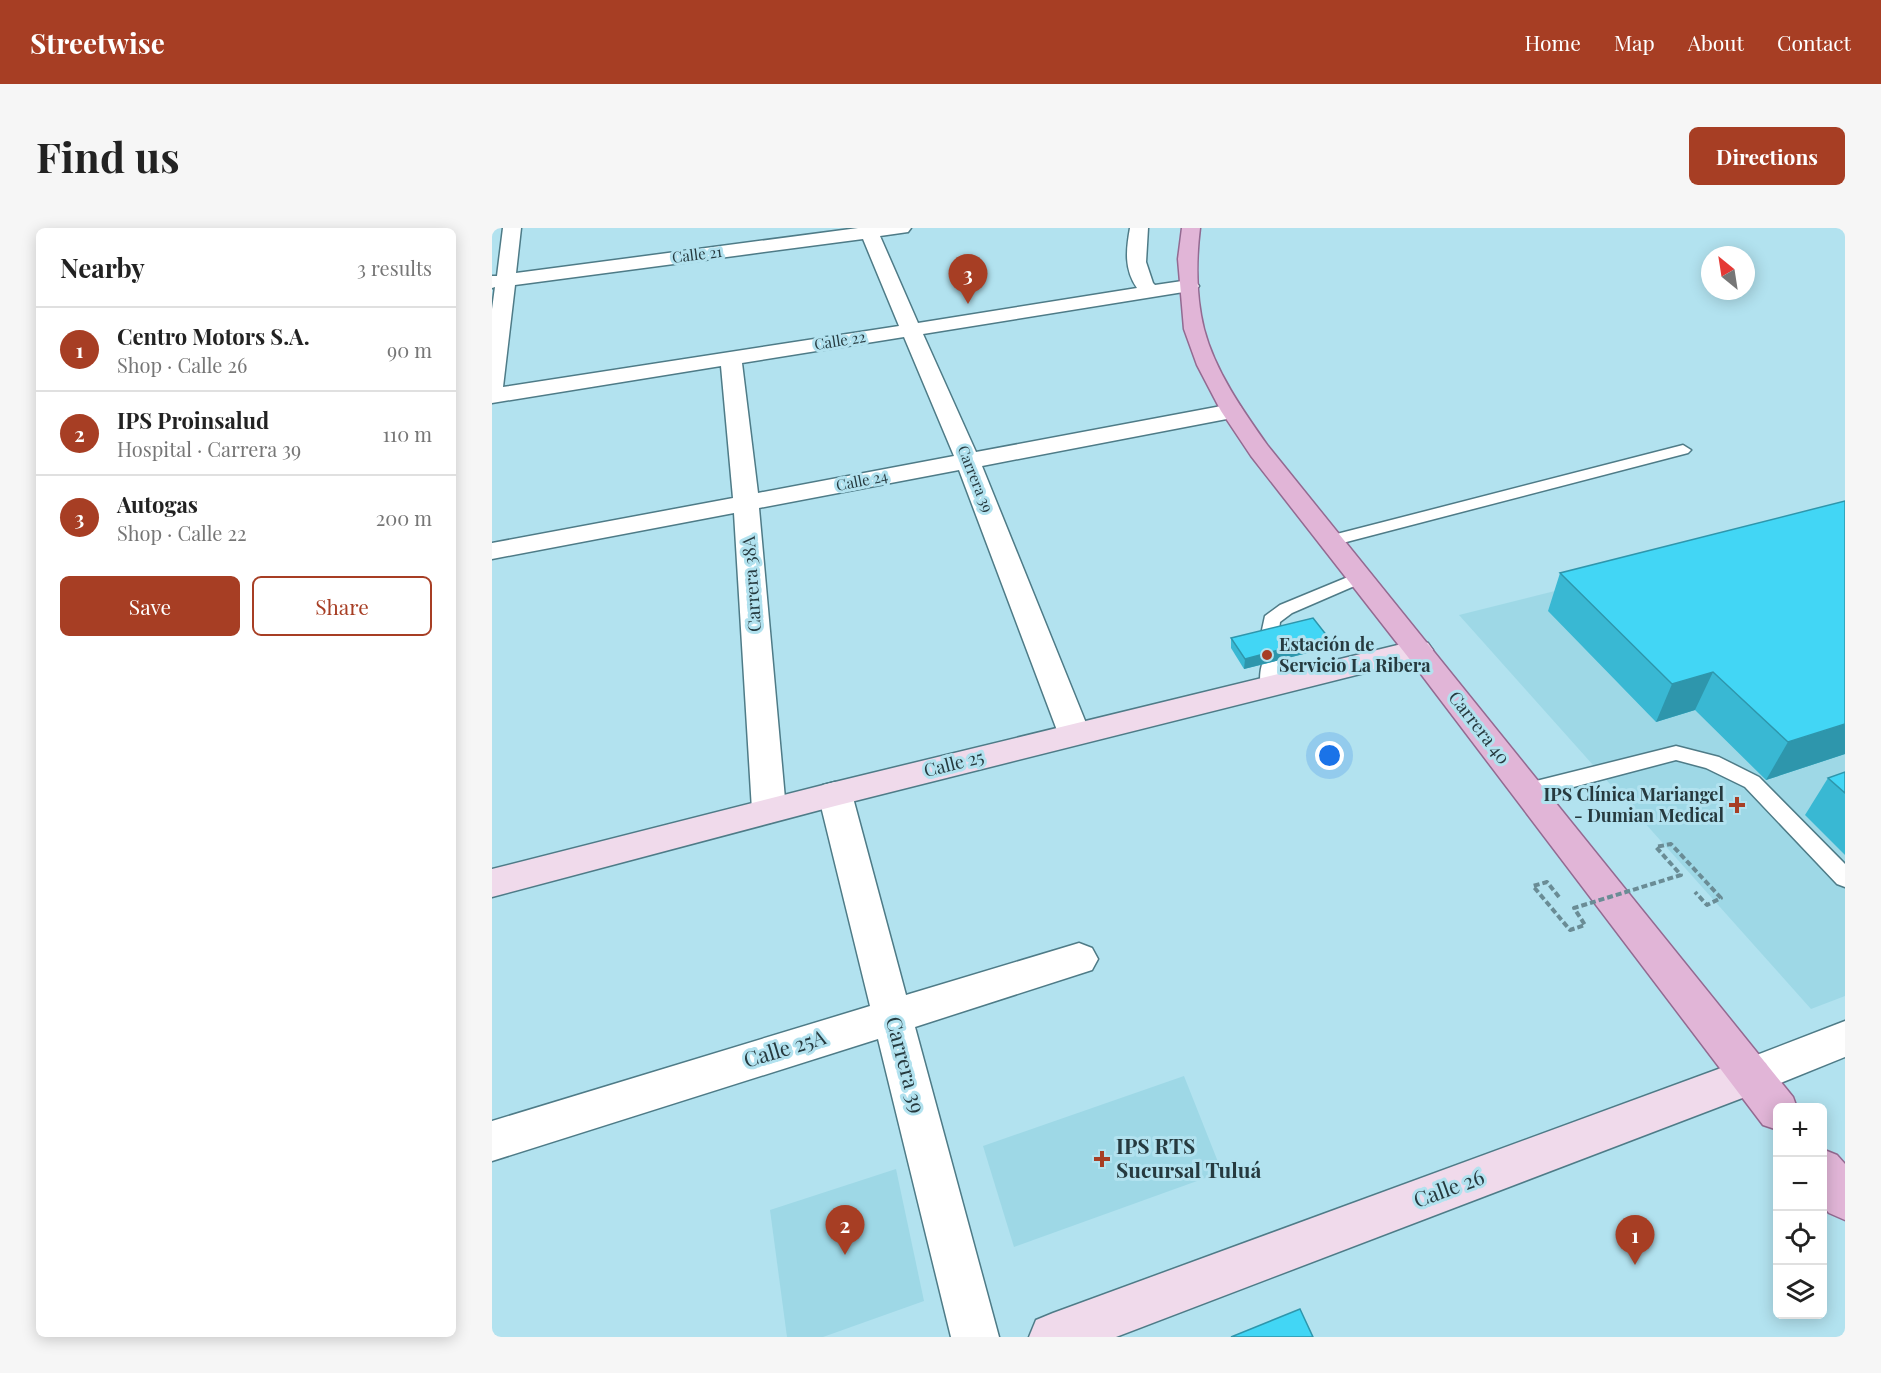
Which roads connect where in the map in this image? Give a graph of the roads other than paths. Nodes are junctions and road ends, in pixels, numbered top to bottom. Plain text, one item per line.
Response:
1 (512, 228) edge
2 (902, 228) edge
3 (1139, 228) edge
4 (1191, 228) edge
5 (868, 230) edge
6 (499, 281) edge
7 (1189, 286) junction
8 (1150, 292) junction
9 (911, 329) junction
10 (730, 358) junction
11 (492, 390) edge
12 (492, 396) edge
13 (1232, 411) junction
14 (1683, 450) dead end
15 (968, 461) junction
16 (746, 503) junction
17 (1330, 541) junction
18 (492, 551) edge
19 (1360, 578) junction
20 (1269, 639) edge
21 (1418, 650) junction
22 (1074, 734) junction
23 (1528, 791) junction
24 (835, 794) junction
25 (769, 810) junction
26 (1845, 878) edge
27 (492, 883) edge
28 (1079, 959) dead end
29 (892, 1015) junction
30 (1845, 1039) edge
31 (1751, 1076) junction
32 (1773, 1105) edge
33 (492, 1141) edge
34 (1827, 1176) edge
35 (1845, 1198) edge
36 (975, 1337) edge
37 (1053, 1337) edge

1 - 6 street
2 - 5 street, Calle 21
3 - 8 street
4 - 7 main road, Carrera 40
5 - 6 street, Calle 21
5 - 9 street, Carrera 39
6 - 11 street
7 - 8 street, Calle 22
7 - 13 main road, Carrera 40
8 - 9 street, Calle 22
9 - 10 street, Calle 22
9 - 15 street, Carrera 39
10 - 12 street, Calle 22
10 - 16 street, Carrera 38A
13 - 15 street, Calle 24
13 - 17 main road, Carrera 40
14 - 17 lane
15 - 16 street, Calle 24
15 - 22 street, Carrera 39
16 - 18 street, Calle 24
16 - 25 street, Carrera 38A
17 - 19 main road, Carrera 40
19 - 20 lane
19 - 21 main road, Carrera 40
21 - 22 main road, Calle 25
21 - 23 main road, Carrera 40
22 - 24 main road, Calle 25
23 - 26 lane
23 - 31 main road, Carrera 40
24 - 25 main road, Calle 25
24 - 29 street, Carrera 39
25 - 27 main road, Calle 25
28 - 29 street, Calle 25A
29 - 33 street, Calle 25A
29 - 36 street, Carrera 39
30 - 31 street, Calle 26
31 - 32 main road, Carrera 40
31 - 37 main road, Calle 26
34 - 35 main road

